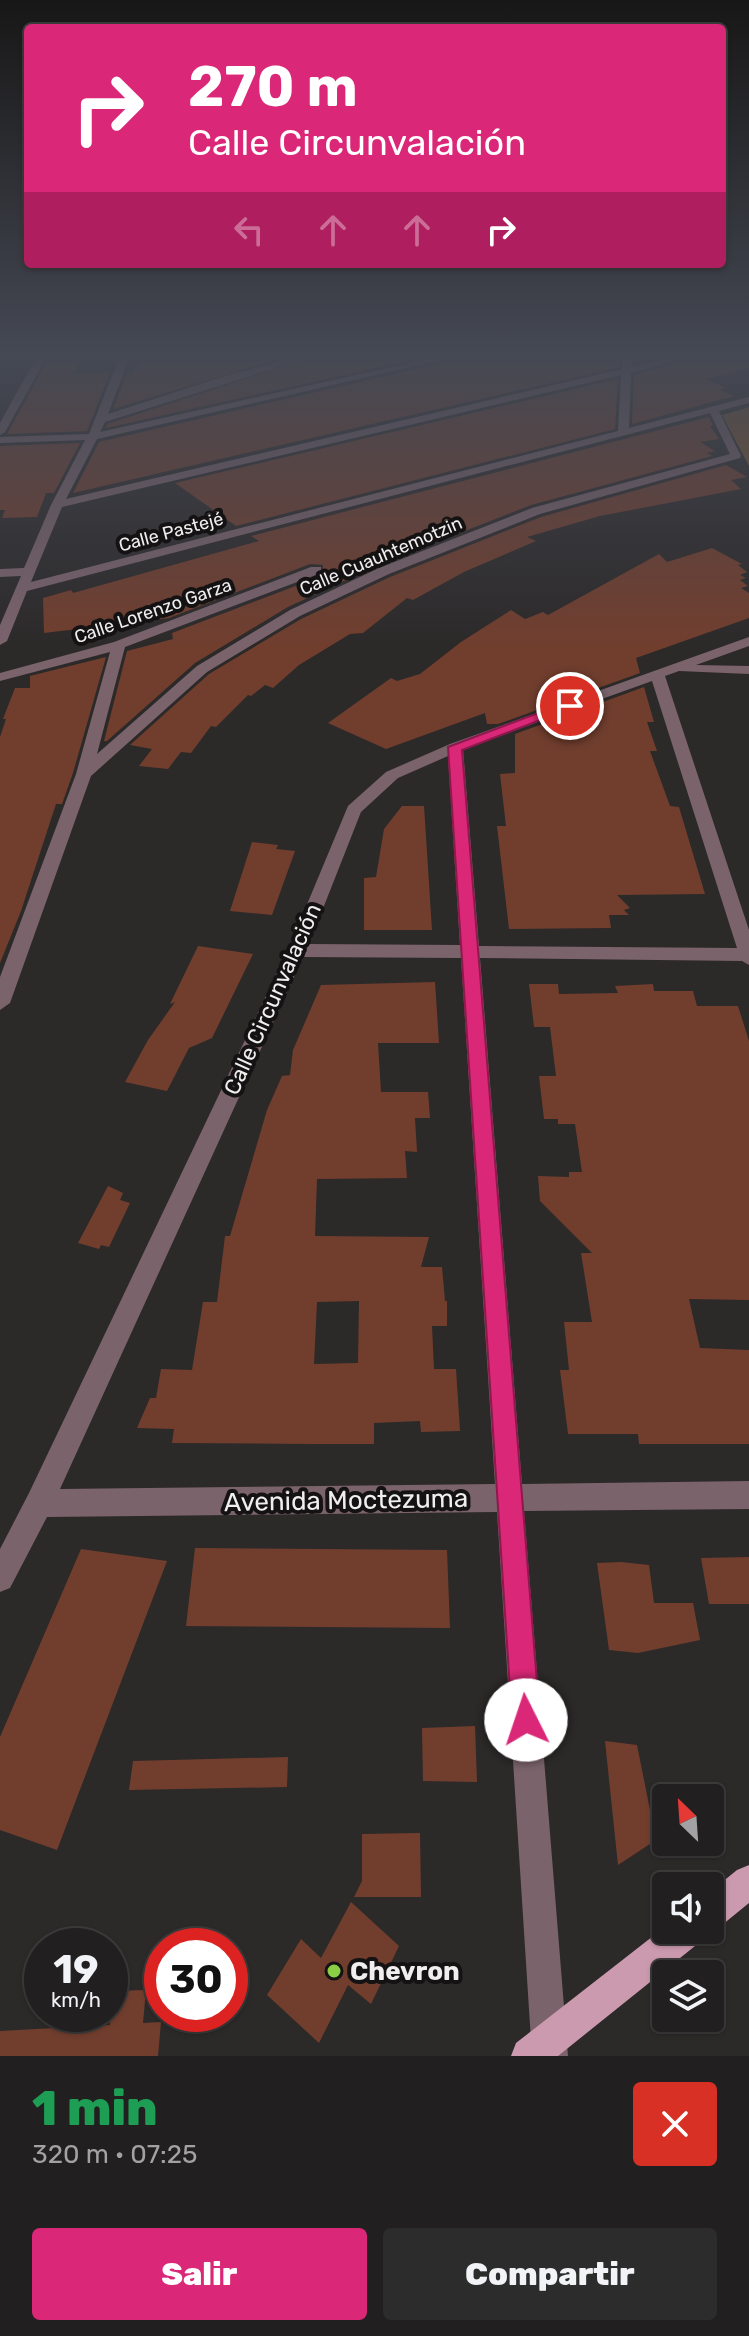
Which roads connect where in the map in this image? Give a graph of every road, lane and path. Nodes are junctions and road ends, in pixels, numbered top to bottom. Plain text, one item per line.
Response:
1 (82, 454) edge
2 (264, 454) edge
3 (542, 454) edge
4 (735, 454) edge
5 (57, 505) junction
6 (316, 570) dead end
7 (28, 572) junction
8 (0, 573) edge
9 (20, 589) junction
10 (0, 641) edge
11 (749, 641) edge
12 (119, 645) junction
13 (749, 670) edge
14 (664, 672) junction
15 (0, 677) edge
16 (455, 747) junction
17 (84, 774) junction
18 (297, 950) junction
19 (470, 952) junction
20 (749, 956) edge
21 (0, 1003) edge
22 (749, 1495) edge
23 (509, 1498) junction
24 (39, 1503) junction
25 (0, 1578) edge
26 (749, 1882) edge
27 (724, 1902) edge
28 (671, 1944) edge
29 (543, 2051) edge

1 - 5 street
2 - 5 street
3 - 9 street, Calle Pastejé
4 - 17 street, Calle Cuauhtemotzin
5 - 7 street
6 - 12 street, Calle Lorenzo Garza
7 - 8 street
7 - 9 street
9 - 10 street
11 - 14 street, Calle Circunvalación
12 - 15 street, Calle Lorenzo Garza
12 - 17 street
13 - 14 street
14 - 16 street, Calle Circunvalación
14 - 20 street
16 - 18 street, Calle Circunvalación
16 - 19 street
17 - 21 street
18 - 19 street
18 - 24 street, Calle Circunvalación
19 - 20 street
19 - 23 street
22 - 23 street, Avenida Moctezuma
23 - 24 street, Avenida Moctezuma
23 - 29 street
24 - 25 street, Calle Circunvalación
26 - 27 main road
28 - 29 main road

